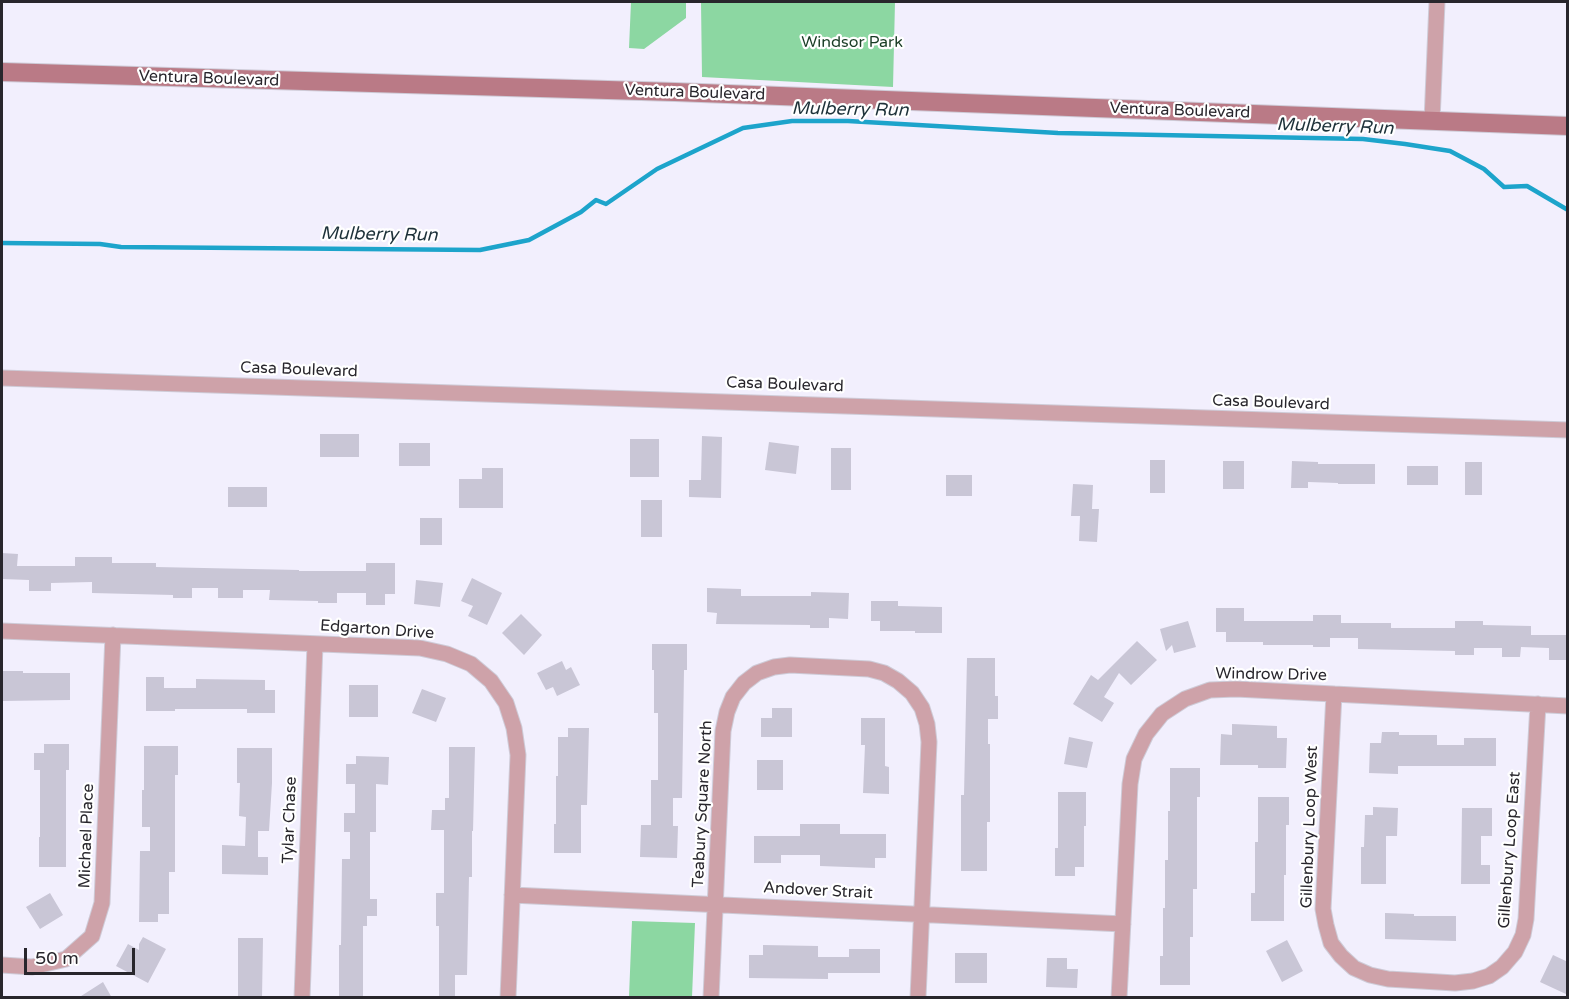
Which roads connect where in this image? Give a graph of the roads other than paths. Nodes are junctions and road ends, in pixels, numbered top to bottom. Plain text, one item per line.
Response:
1 (1437, 2) edge
2 (2, 72) edge
3 (1432, 121) junction
4 (1568, 126) edge
5 (2, 378) edge
6 (1568, 430) edge
7 (2, 631) edge
8 (113, 635) junction
9 (315, 644) junction
10 (1334, 694) junction
11 (1538, 704) junction
12 (1568, 706) edge
13 (512, 895) junction
14 (715, 904) junction
15 (921, 914) junction
16 (1123, 924) junction
17 (2, 965) edge
18 (1408, 980) joint
19 (302, 998) edge
20 (508, 998) edge
21 (711, 998) edge
22 (918, 998) edge
23 (1119, 998) edge

1 - 3 street
2 - 3 street, Ventura Boulevard
3 - 4 street, Ventura Boulevard
5 - 6 street, Casa Boulevard
7 - 8 street, Edgarton Drive
8 - 9 street, Edgarton Drive
8 - 17 street, Michael Place
9 - 13 street, Edgarton Drive
9 - 19 street, Tylar Chase
10 - 11 street, Windrow Drive
10 - 16 street, Windrow Drive
10 - 18 street, Gillenbury Loop West
11 - 12 street, Windrow Drive
11 - 18 street, Gillenbury Loop East
13 - 14 street, Andover Strait
13 - 20 street, Edgarton Drive
14 - 15 street, Andover Strait
14 - 15 street, Teabury Square North
14 - 21 street, Teabury Square North
15 - 16 street, Andover Strait
15 - 22 street, Teabury Square North
16 - 23 street, Windrow Drive

